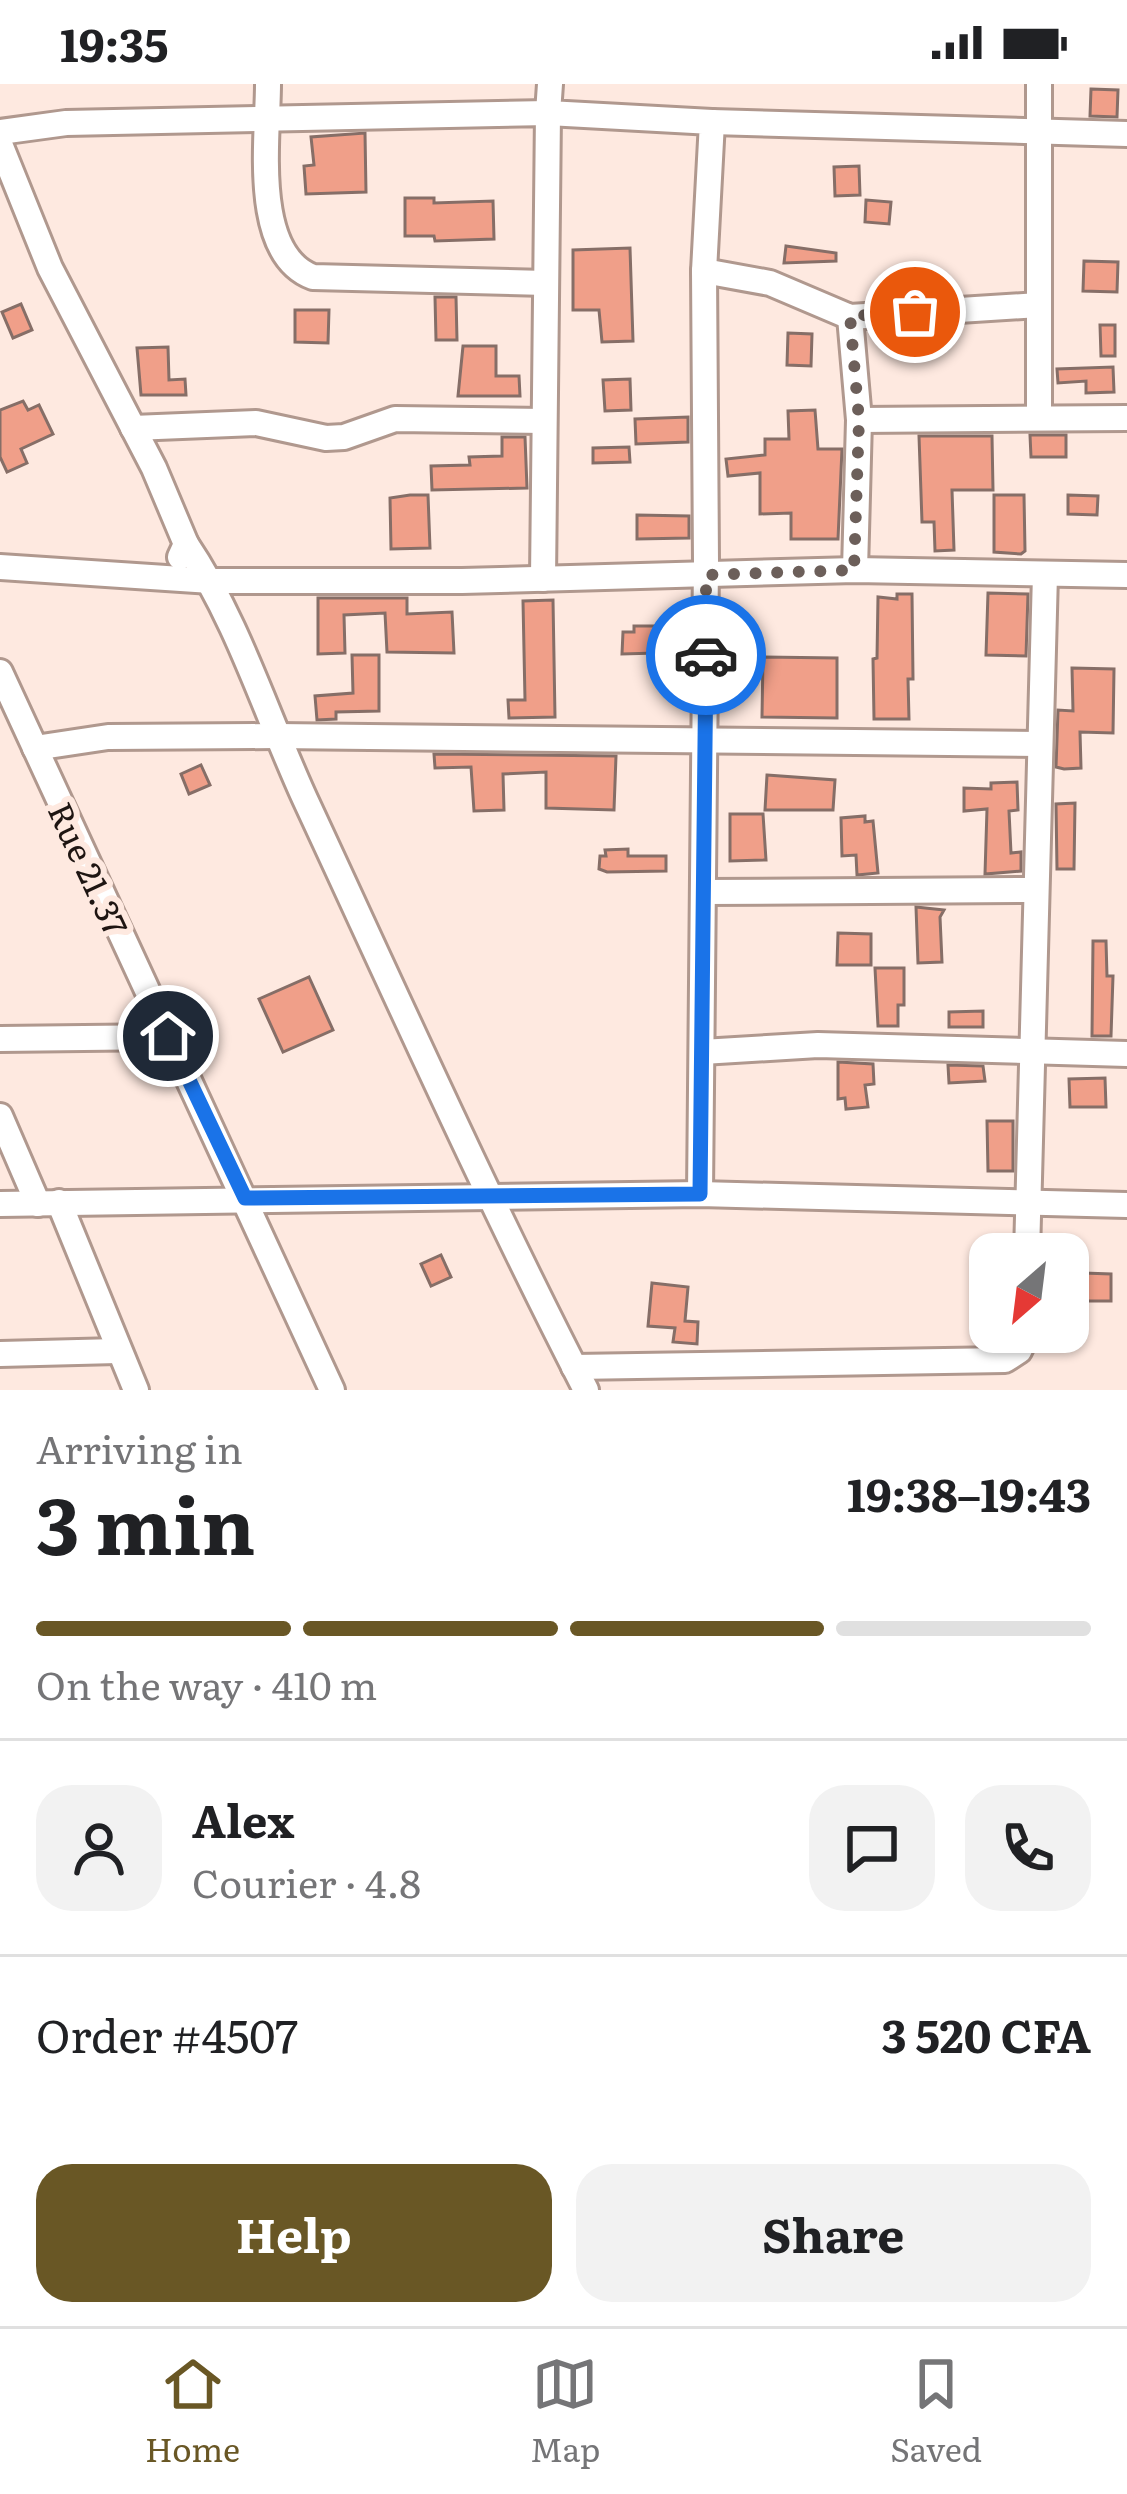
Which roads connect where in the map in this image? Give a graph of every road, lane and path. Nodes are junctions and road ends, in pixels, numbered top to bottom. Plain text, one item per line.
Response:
1 (268, 84) edge
2 (550, 84) edge
3 (1040, 84) edge
4 (548, 113) junction
5 (268, 119) junction
6 (712, 122) junction
7 (0, 132) edge
8 (1039, 134) junction
9 (1127, 134) edge
10 (0, 143) edge
11 (704, 271) junction
12 (546, 283) junction
13 (1039, 304) junction
14 (850, 316) junction
15 (1040, 418) junction
16 (1127, 418) edge
17 (859, 420) junction
18 (544, 421) junction
19 (133, 428) junction
20 (186, 544) junction
21 (0, 568) edge
22 (854, 570) junction
23 (1045, 574) junction
24 (706, 575) junction
25 (1127, 575) edge
26 (543, 579) junction
27 (168, 580) junction
28 (211, 580) junction
29 (0, 672) edge
30 (276, 736) junction
31 (705, 741) junction
32 (1040, 743) junction
33 (35, 748) junction
34 (1036, 890) junction
35 (704, 892) junction
36 (168, 1036) junction
37 (0, 1039) edge
38 (1029, 1050) junction
39 (702, 1052) junction
40 (1127, 1054) edge
41 (0, 1117) edge
42 (700, 1194) junction
43 (490, 1197) junction
44 (245, 1198) junction
45 (48, 1203) junction
46 (1026, 1203) junction
47 (0, 1204) edge
48 (1127, 1205) edge
49 (1027, 1233) edge
50 (117, 1351) junction
51 (1015, 1353) edge
52 (0, 1354) edge
53 (580, 1378) edge
54 (136, 1390) edge
55 (332, 1390) edge

1 - 5 street
2 - 4 street
3 - 8 street
4 - 5 street
4 - 6 street
4 - 12 street
5 - 7 street
5 - 12 street
6 - 8 street
6 - 11 street
8 - 9 street
8 - 13 street
10 - 19 street
11 - 14 street
11 - 24 street
12 - 18 street
13 - 14 street
13 - 15 street
14 - 17 street
15 - 16 street
15 - 17 street
17 - 22 street
18 - 19 street
18 - 26 street
19 - 20 street
20 - 27 street
20 - 28 street
21 - 27 street
22 - 23 street
22 - 24 street
23 - 25 street
23 - 32 street
24 - 26 street
24 - 31 street
26 - 28 street
27 - 28 street
28 - 30 street
29 - 33 street, Rue 21.37
30 - 31 street
30 - 33 street
30 - 43 street
31 - 32 street
31 - 35 street
32 - 34 street
33 - 36 street, Rue 21.37
34 - 35 street
34 - 38 street
35 - 39 street
36 - 37 street
36 - 44 street, Rue 21.37
38 - 39 street
38 - 40 street
38 - 46 street
39 - 42 street
41 - 45 street
42 - 43 street
42 - 46 street
43 - 44 street
43 - 53 street
44 - 45 street
44 - 55 street, Rue 21.37
45 - 47 street
45 - 50 street
46 - 48 street
46 - 49 street
50 - 52 street
50 - 54 street
51 - 53 street

